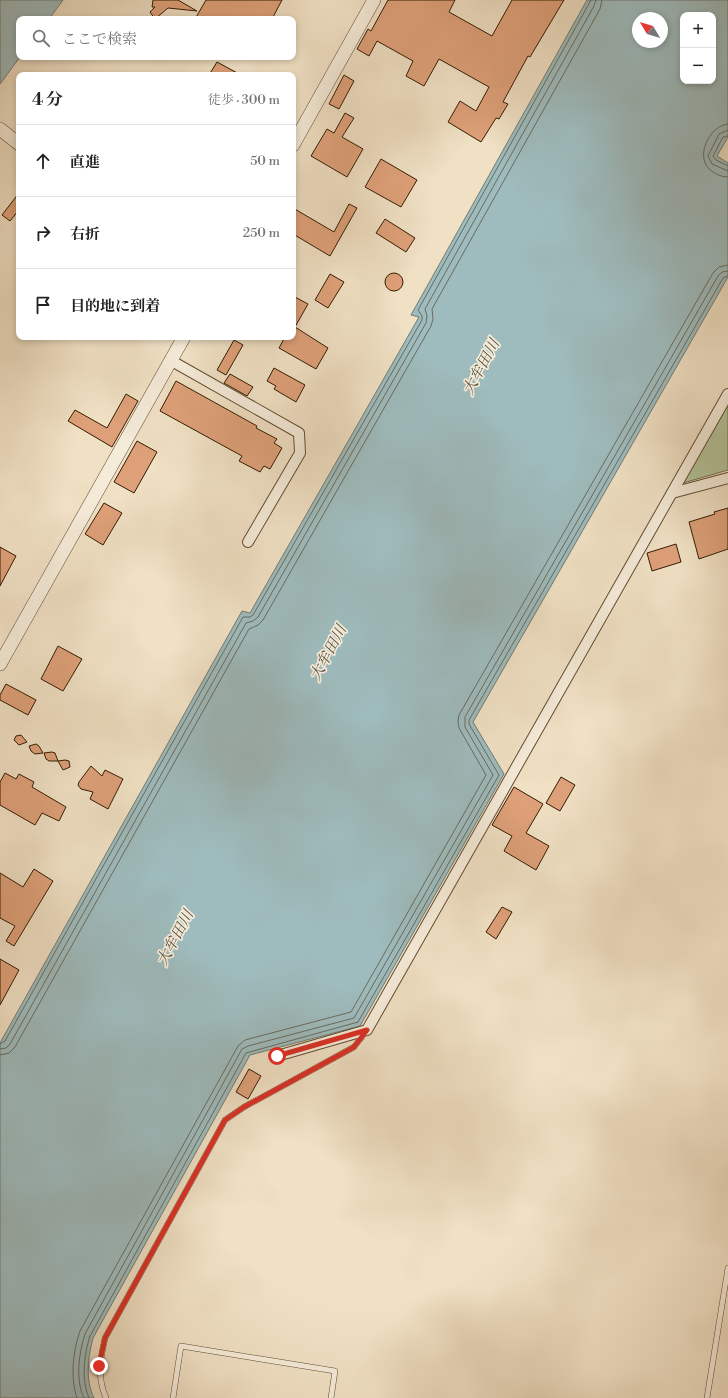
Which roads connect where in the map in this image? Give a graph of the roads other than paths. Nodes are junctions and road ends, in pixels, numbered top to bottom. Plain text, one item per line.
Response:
1 (374, 0) edge
2 (0, 129) edge
3 (296, 140) edge
4 (16, 142) edge
5 (182, 340) edge
6 (170, 360) junction
7 (728, 394) edge
8 (728, 478) edge
9 (672, 493) junction
10 (248, 542) dead end
11 (0, 664) edge
12 (367, 1030) junction
13 (277, 1056) dead end
14 (728, 1268) edge
15 (106, 1398) edge
16 (173, 1398) edge
17 (331, 1398) edge
18 (707, 1398) edge

1 - 3 street
2 - 4 street
5 - 6 street
6 - 10 street
6 - 11 street
7 - 9 street
8 - 9 street
9 - 12 street
12 - 13 street
12 - 15 lane
14 - 18 lane
16 - 17 lane

